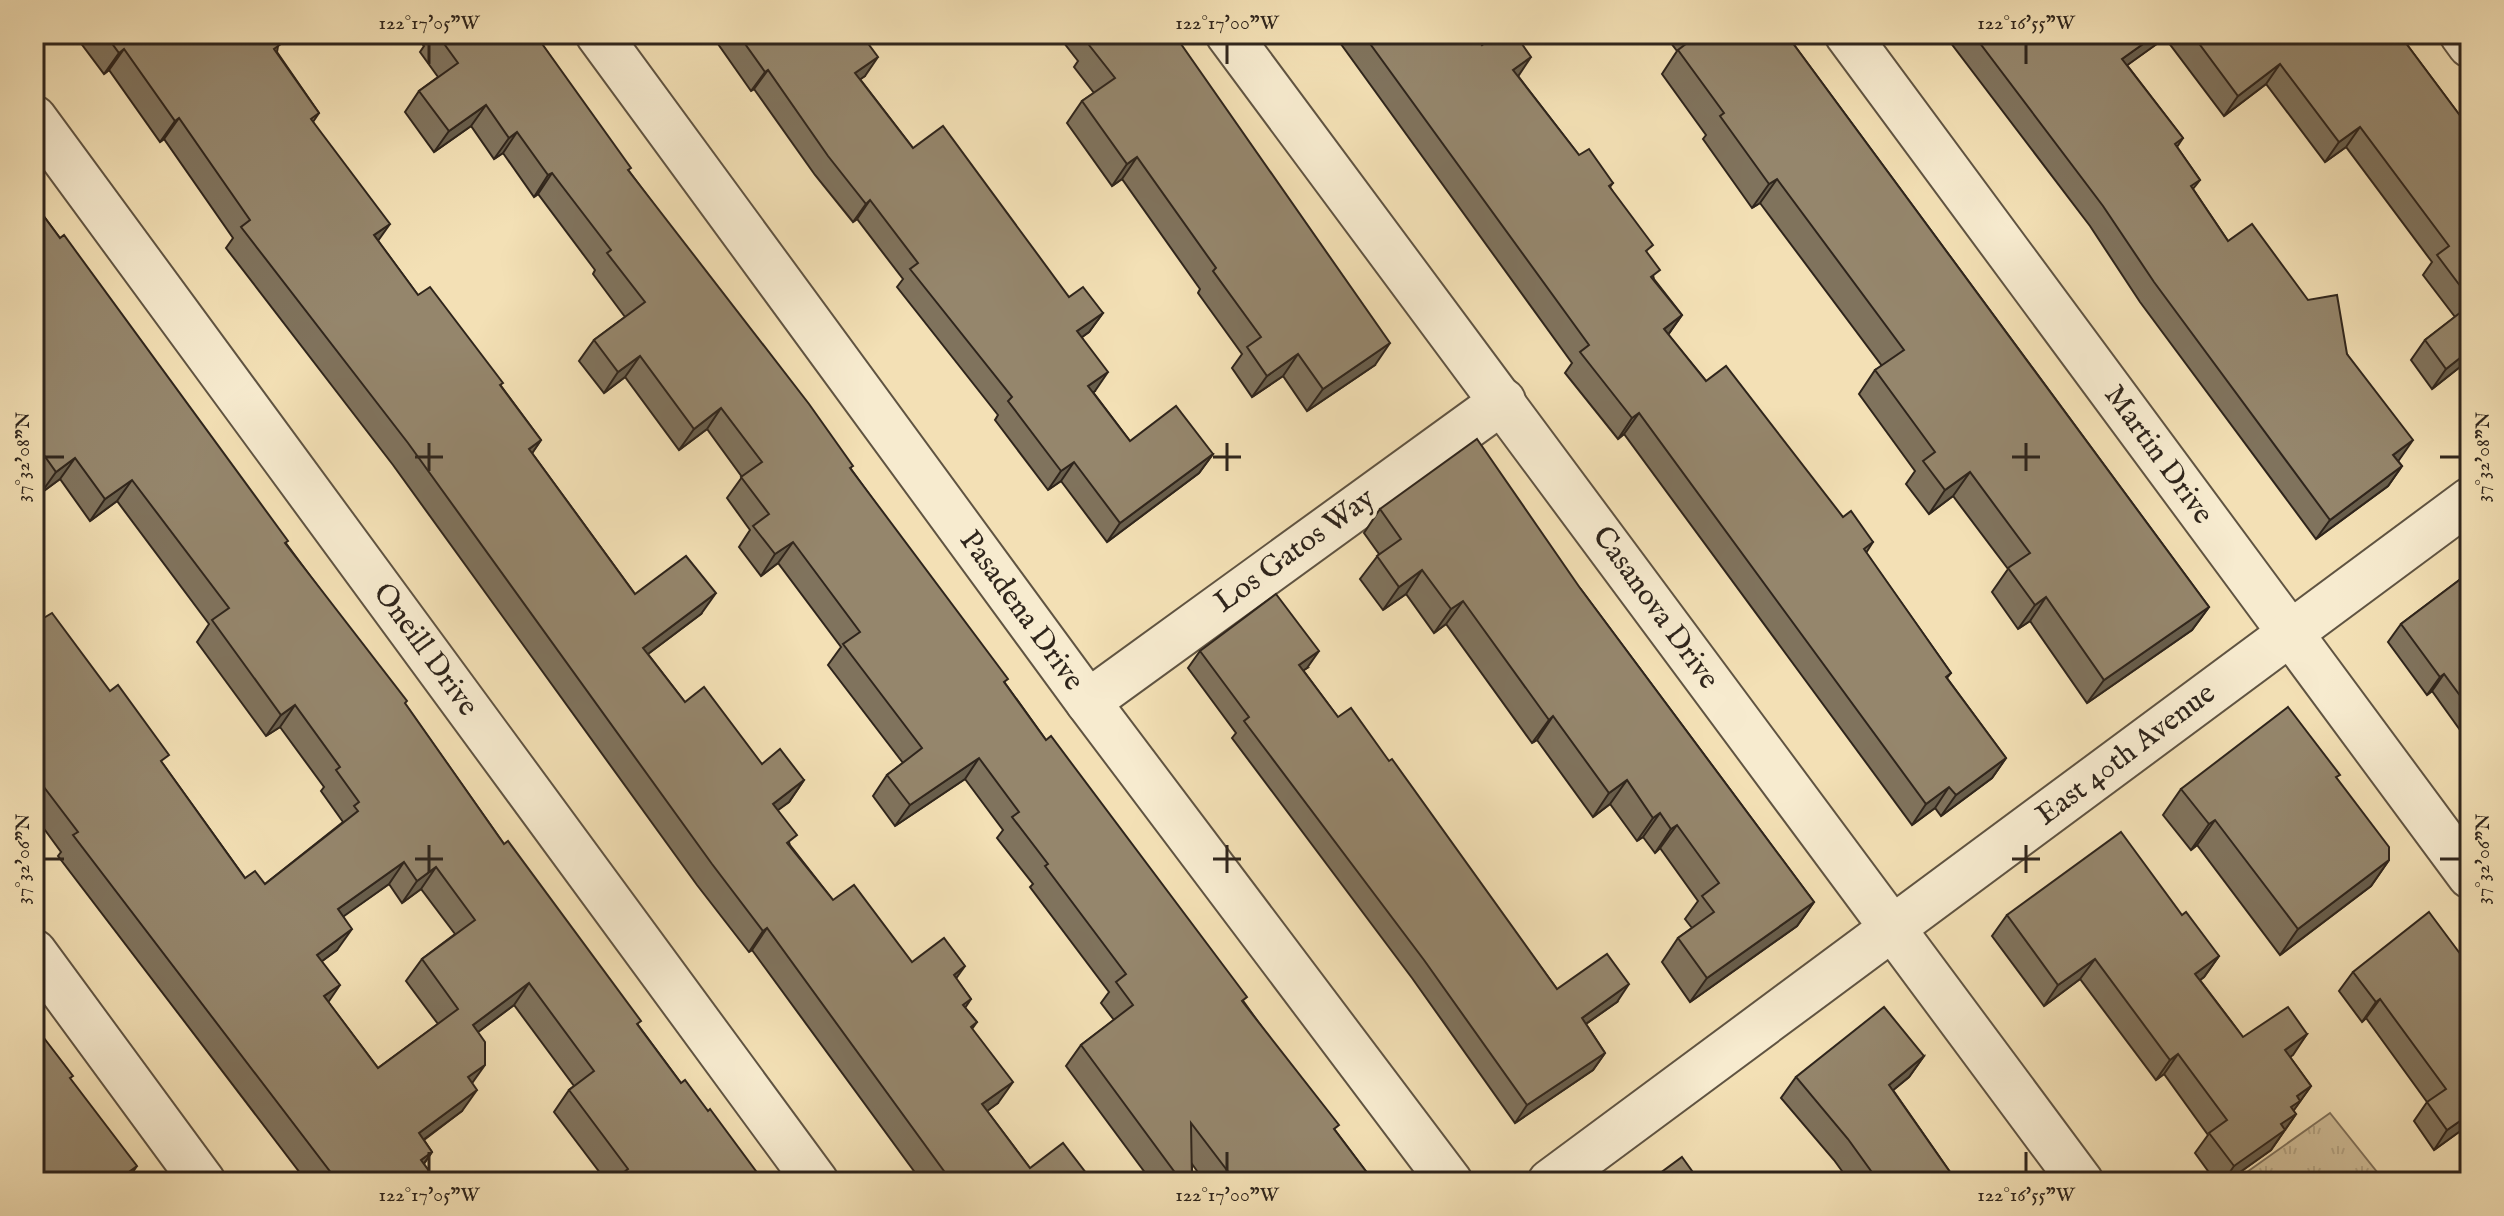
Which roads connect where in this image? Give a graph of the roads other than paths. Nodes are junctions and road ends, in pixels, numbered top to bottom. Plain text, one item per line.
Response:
1 (598, 34) edge
2 (1228, 34) edge
3 (1847, 34) edge
4 (2462, 34) edge
5 (2470, 45) edge
6 (34, 118) edge
7 (1503, 401) junction
8 (2470, 500) edge
9 (2289, 633) junction
10 (1088, 702) junction
11 (2470, 876) edge
12 (1892, 930) junction
13 (34, 952) edge
14 (203, 1182) edge
15 (816, 1182) edge
16 (1450, 1182) edge
17 (1550, 1182) edge
18 (2081, 1182) edge

1 - 10 street, Pasadena Drive
2 - 7 street, Casanova Drive
3 - 9 street, Martin Drive
4 - 5 street
6 - 15 street, Oneill Drive
7 - 10 street, Los Gatos Way
7 - 12 street, Casanova Drive
8 - 9 street, East 40th Avenue
9 - 11 street, Martin Drive
9 - 12 street, East 40th Avenue
10 - 16 street, Pasadena Drive
12 - 17 street, East 40th Avenue
12 - 18 street, Casanova Drive
13 - 14 street

